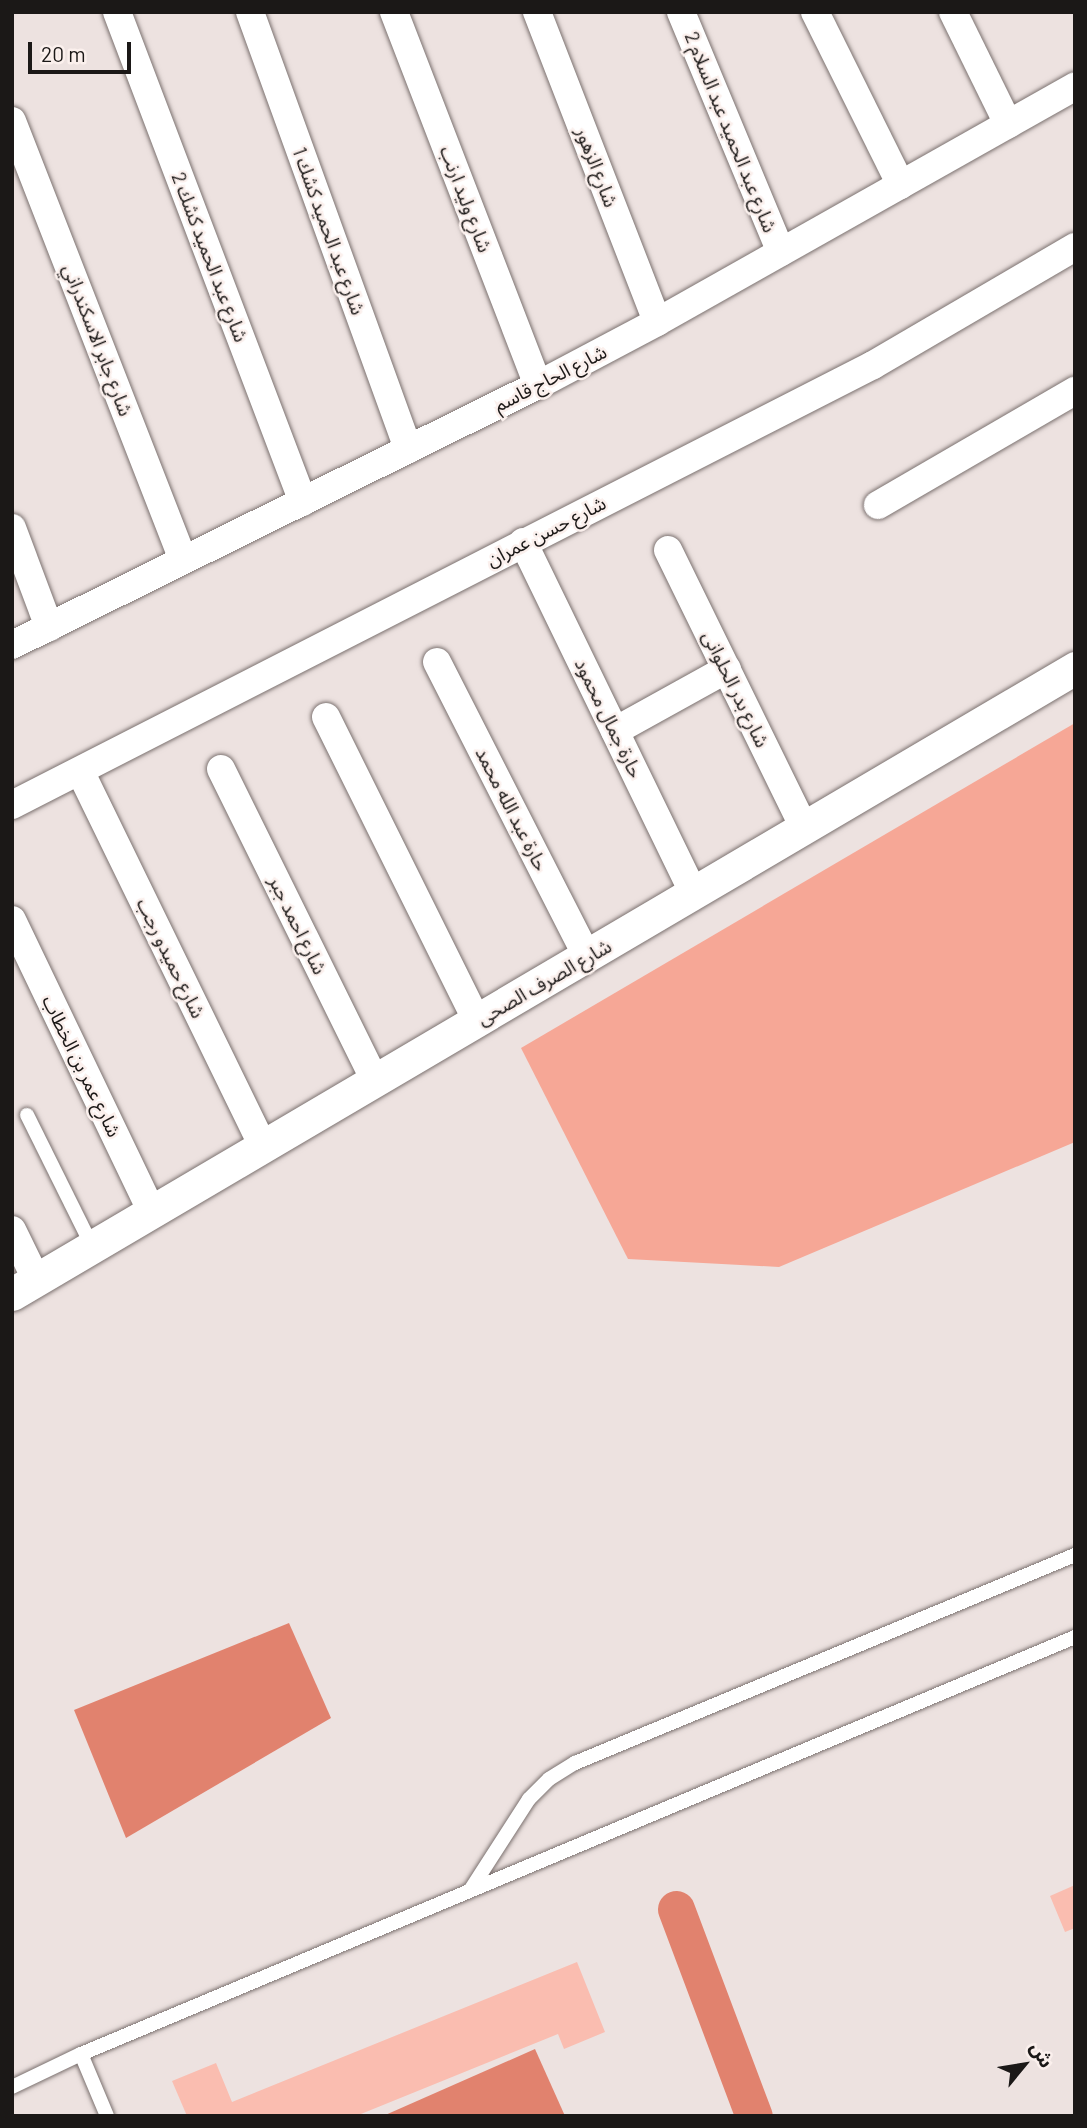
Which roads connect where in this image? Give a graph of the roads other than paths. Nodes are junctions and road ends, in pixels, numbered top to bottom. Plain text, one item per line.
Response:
1 (117, 12) edge
2 (250, 12) edge
3 (394, 12) edge
4 (537, 12) edge
5 (681, 12) edge
6 (816, 12) edge
7 (953, 12) edge
8 (1075, 86) edge
9 (12, 121) edge
10 (1008, 124) junction
11 (901, 184) junction
12 (1075, 247) edge
13 (781, 252) junction
14 (657, 322) junction
15 (538, 385) junction
16 (1075, 391) edge
17 (408, 449) junction
18 (303, 502) junction
19 (878, 505) dead end
20 (12, 528) edge
21 (523, 542) junction
22 (668, 550) dead end
23 (183, 560) junction
24 (49, 627) junction
25 (12, 645) edge
26 (437, 662) dead end
27 (1075, 668) edge
28 (727, 669) junction
29 (326, 717) dead end
30 (615, 731) junction
31 (221, 769) dead end
32 (80, 771) junction
33 (12, 805) edge
34 (804, 828) junction
35 (694, 894) junction
36 (12, 920) edge
37 (587, 957) junction
38 (477, 1021) junction
39 (375, 1080) junction
40 (27, 1115) dead end
41 (262, 1146) junction
42 (152, 1212) junction
43 (12, 1230) edge
44 (92, 1246) junction
45 (24, 1287) edge
46 (1075, 1555) edge
47 (1075, 1637) edge
48 (471, 1889) junction
49 (81, 2054) junction
50 (12, 2087) edge
51 (107, 2116) edge

1 - 18 street, شارع عبد الحميد كشك 2
2 - 17 street, شارع عبد الحميد كشك 1
3 - 15 street, شارع وليد ارنب
4 - 14 street, شارع الزهور
5 - 13 street, شارع عبد الحميد عبد السلام 2
6 - 11 street
7 - 10 street
8 - 10 street, شارع الحاج قاسم
9 - 23 street, شارع جابر الاسكندراني
10 - 11 street, شارع الحاج قاسم
11 - 13 street, شارع الحاج قاسم
12 - 21 street, شارع حسن عمران
13 - 14 street, شارع الحاج قاسم
14 - 15 street, شارع الحاج قاسم
15 - 17 street, شارع الحاج قاسم
16 - 19 street
17 - 18 street, شارع الحاج قاسم
18 - 23 street, شارع الحاج قاسم
20 - 24 street
21 - 30 street, حارة جمال محمود
21 - 32 street, شارع حسن عمران
22 - 28 street, شارع بدر الحلوانى
23 - 24 street, شارع الحاج قاسم
24 - 25 street, شارع الحاج قاسم
26 - 37 street, حارة عبد الله محمد
27 - 34 street, شارع الصرف الصحى
28 - 30 street
28 - 34 street, شارع بدر الحلوانى
29 - 38 street
30 - 35 street, حارة جمال محمود
31 - 39 street, شارع احمد جبر
32 - 33 street, شارع حسن عمران
32 - 41 street, شارع حميدو رجب
34 - 35 street, شارع الصرف الصحى
35 - 37 street, شارع الصرف الصحى
36 - 42 street, شارع عمر بن الخطاب
37 - 38 street, شارع الصرف الصحى
38 - 39 street, شارع الصرف الصحى
39 - 41 street, شارع الصرف الصحى
40 - 44 lane
41 - 42 street, شارع الصرف الصحى
42 - 44 street, شارع الصرف الصحى
43 - 45 street
44 - 45 street, شارع الصرف الصحى
46 - 48 lane
47 - 48 lane
48 - 49 lane
49 - 50 lane
49 - 51 lane

